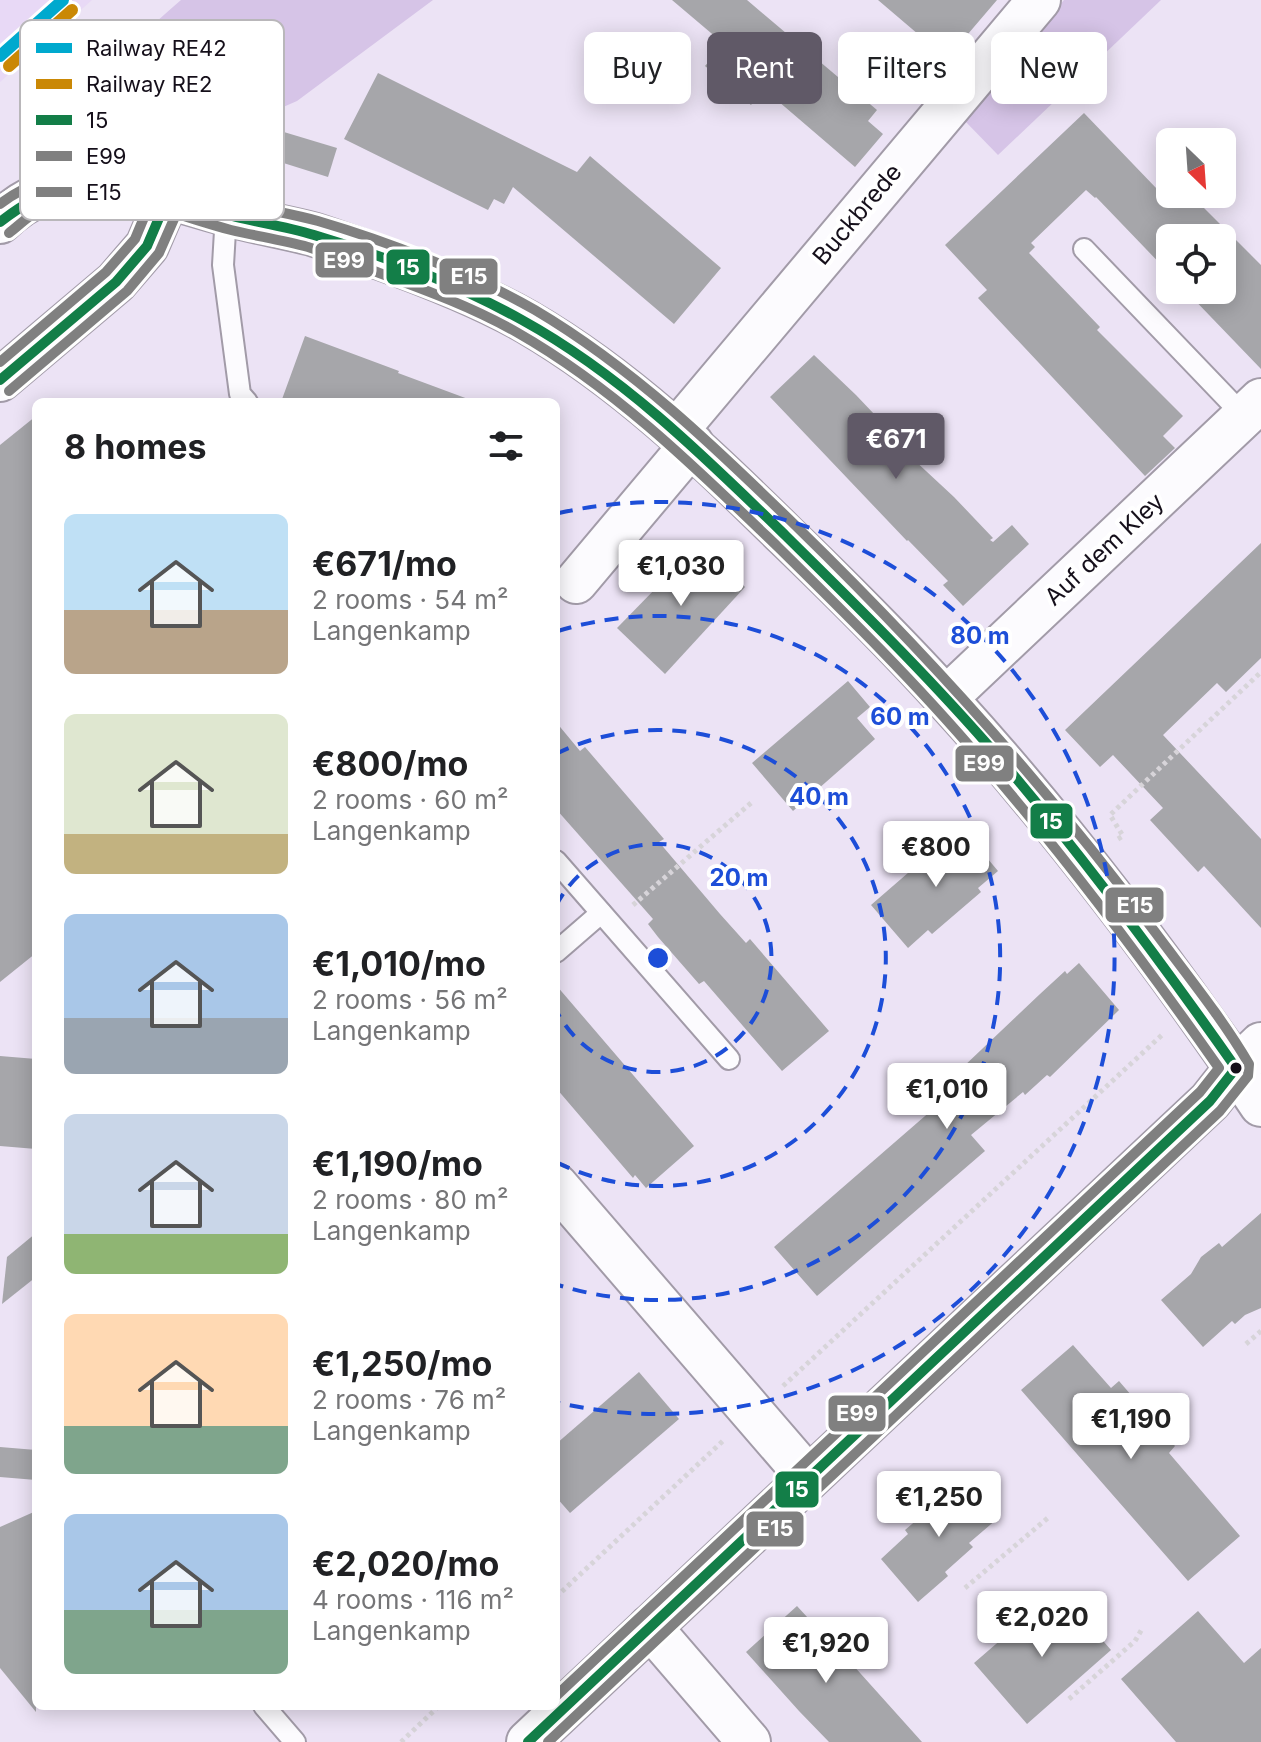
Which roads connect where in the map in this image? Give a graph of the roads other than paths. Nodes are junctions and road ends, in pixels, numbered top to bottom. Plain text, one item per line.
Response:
1 (1039, 0) edge
2 (20, 206) edge
3 (158, 220) edge
4 (226, 220) edge
5 (251, 220) edge
6 (0, 222) edge
7 (1084, 249) dead end
8 (0, 380) edge
9 (244, 398) edge
10 (1253, 408) edge
11 (684, 437) junction
12 (576, 582) dead end
13 (946, 698) junction
14 (560, 866) edge
15 (606, 918) junction
16 (560, 949) edge
17 (1249, 1056) edge
18 (729, 1059) dead end
19 (1261, 1105) edge
20 (560, 1190) edge
21 (808, 1477) junction
22 (650, 1627) junction
23 (267, 1710) edge
24 (295, 1742) edge
25 (528, 1742) edge
26 (749, 1742) edge

1 - 11 street, Buckbrede
2 - 6 street
3 - 8 street
4 - 9 lane
5 - 11 street
7 - 10 lane
10 - 13 street, Auf dem Kley
11 - 12 street, Buckbrede
11 - 13 street
13 - 17 street
14 - 15 lane
15 - 16 lane
15 - 18 lane
17 - 19 street
17 - 21 street
20 - 21 street
21 - 22 street
22 - 25 street
22 - 26 street
23 - 24 lane

